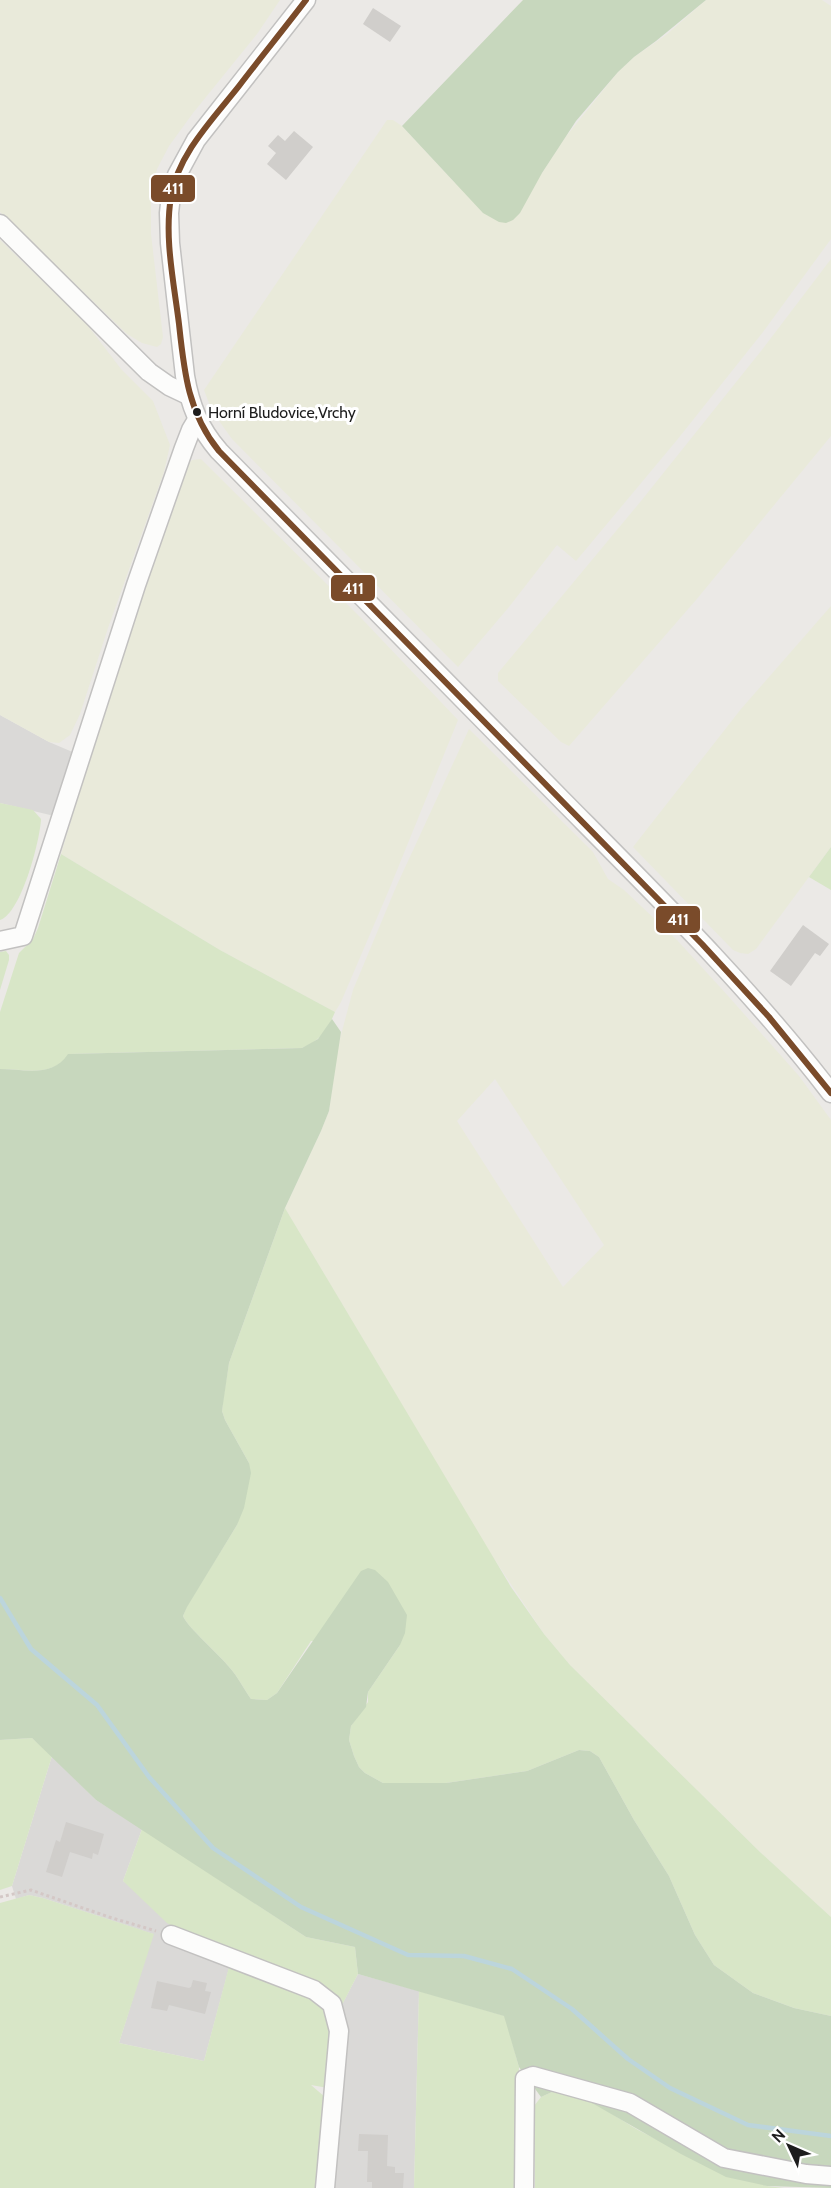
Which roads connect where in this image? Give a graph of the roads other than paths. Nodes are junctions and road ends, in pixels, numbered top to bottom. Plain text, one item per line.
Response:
1 (306, 0) edge
2 (0, 224) edge
3 (188, 395) junction
4 (197, 420) junction
5 (0, 941) edge
6 (831, 1093) edge
7 (171, 1935) road end
8 (831, 2176) edge
9 (325, 2188) edge
10 (524, 2188) edge

1 - 3 street
2 - 3 street
3 - 4 street
4 - 5 street
4 - 6 street
7 - 9 street
8 - 10 street

